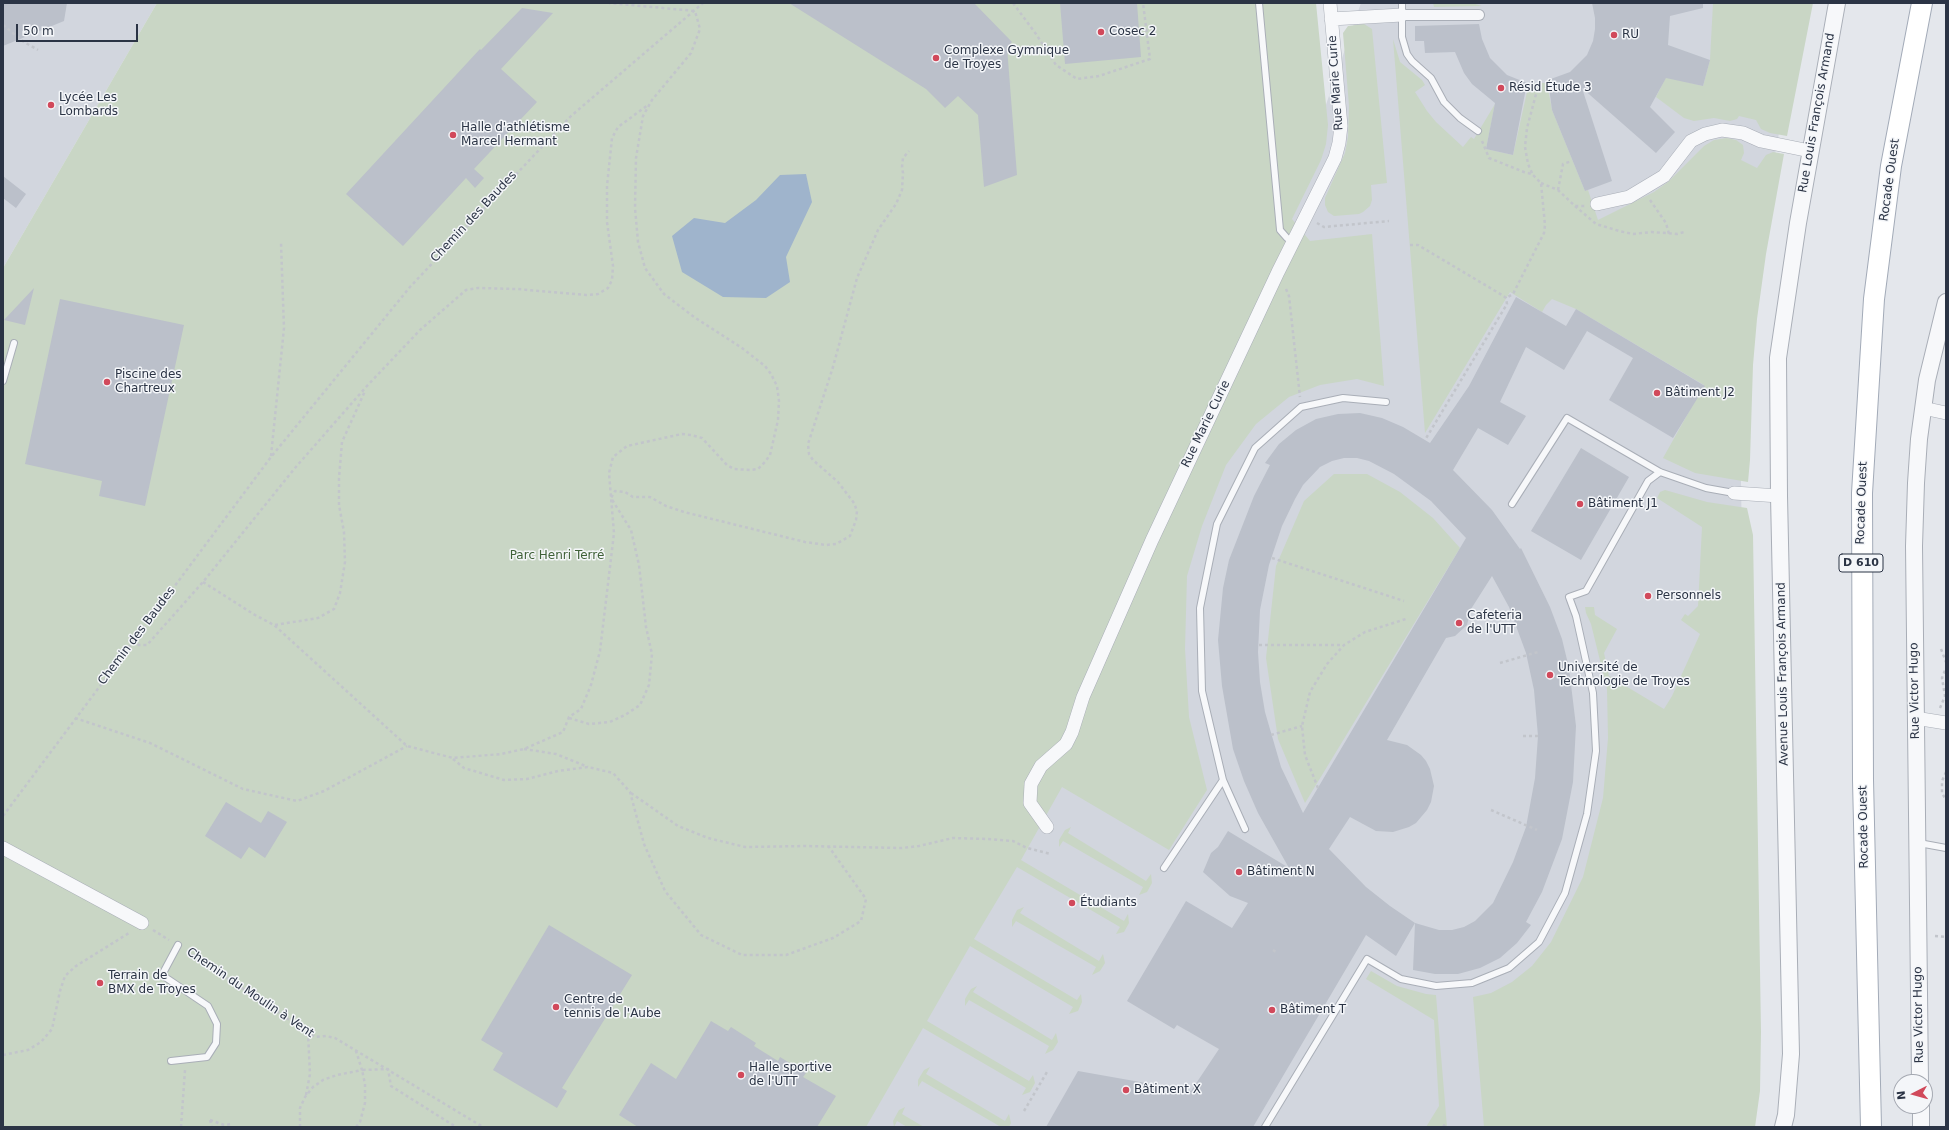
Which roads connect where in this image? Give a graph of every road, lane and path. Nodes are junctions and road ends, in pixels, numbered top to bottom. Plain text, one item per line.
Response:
1 (609, 3) edge
2 (703, 3) edge
3 (1013, 3) edge
4 (1143, 3) edge
5 (1259, 3) edge
6 (1330, 3) edge
7 (1837, 3) edge
8 (1922, 3) edge
9 (1402, 9) edge
10 (695, 10) junction
11 (1479, 16) dead end
12 (1332, 19) junction
13 (3, 24) edge
14 (38, 50) dead end
15 (1539, 84) dead end
16 (650, 104) junction
17 (1478, 131) joint
18 (908, 151) dead end
19 (1810, 151) junction
20 (1572, 161) dead end
21 (1532, 174) junction
22 (1541, 183) junction
23 (1644, 189) junction
24 (1558, 190) junction
25 (1597, 204) joint
26 (1575, 206) junction
27 (1306, 217) junction
28 (1389, 221) dead end
29 (1798, 223) joint
30 (1684, 232) dead end
31 (1669, 234) junction
32 (1294, 241) junction
33 (281, 243) dead end
34 (1410, 245) dead end
35 (1284, 285) dead end
36 (1506, 298) junction
37 (1946, 302) edge
38 (14, 343) dead end
39 (3, 381) edge
40 (366, 387) junction
41 (1386, 402) dead end
42 (1301, 407) junction
43 (1923, 408) junction
44 (1946, 412) edge
45 (1425, 440) dead end
46 (271, 457) junction
47 (1660, 472) junction
48 (1734, 493) joint
49 (1779, 496) junction
50 (611, 498) junction
51 (1512, 504) dead end
52 (1272, 558) dead end
53 (203, 582) junction
54 (1404, 601) dead end
55 (1406, 619) dead end
56 (274, 625) junction
57 (132, 642) junction
58 (1259, 644) dead end
59 (1344, 645) junction
60 (1941, 649) dead end
61 (1538, 652) dead end
62 (1946, 662) edge
63 (1500, 663) dead end
64 (1946, 668) edge
65 (75, 718) junction
66 (568, 718) junction
67 (1915, 718) junction
68 (1942, 718) edge
69 (1302, 726) junction
70 (1271, 735) dead end
71 (1523, 736) dead end
72 (1538, 736) dead end
73 (407, 746) junction
74 (524, 749) junction
75 (453, 758) junction
76 (588, 767) junction
77 (1946, 772) edge
78 (1223, 780) junction
79 (1318, 788) dead end
80 (630, 792) junction
81 (1946, 800) edge
82 (1490, 810) dead end
83 (3, 816) edge
84 (1047, 826) dead end
85 (1245, 829) dead end
86 (1537, 830) dead end
87 (1917, 843) junction
88 (829, 847) junction
89 (3, 848) edge
90 (1946, 848) edge
91 (1051, 854) dead end
92 (1164, 868) dead end
93 (142, 923) junction
94 (178, 945) junction
95 (308, 1033) junction
96 (356, 1050) junction
97 (3, 1055) edge
98 (185, 1059) junction
99 (171, 1061) dead end
100 (388, 1069) junction
101 (362, 1070) junction
102 (1047, 1072) dead end
103 (1920, 1074) edge
104 (305, 1097) junction
105 (1024, 1112) dead end
106 (1921, 1114) edge
107 (1446, 1123) dead end
108 (233, 1124) dead end
109 (180, 1127) edge
110 (212, 1127) edge
111 (300, 1127) edge
112 (356, 1127) edge
113 (456, 1127) edge
114 (483, 1127) edge
115 (1266, 1127) edge
116 (1443, 1127) edge
117 (1783, 1127) edge
118 (1870, 1127) edge
119 (1921, 1127) edge

1 - 10 path
2 - 10 path, Chemin des Baudes
3 - 4 path
5 - 32 lane
6 - 12 street, Rue Marie Curie
7 - 19 street, Rue Louis François Armand
8 - 118 main road, Rocade Ouest / D 610
9 - 11 street
9 - 12 street
9 - 17 lane
10 - 16 path
10 - 46 path, Chemin des Baudes
12 - 27 street, Rue Marie Curie
13 - 14 path
15 - 21 path
16 - 40 path
16 - 50 path
17 - 21 path
18 - 50 path
19 - 23 street
19 - 29 street, Rue Louis François Armand
20 - 24 path
21 - 22 path
22 - 24 path
22 - 36 path
23 - 25 street
23 - 31 path
24 - 26 path
25 - 26 path
26 - 31 path
27 - 28 path
27 - 32 street, Rue Marie Curie
29 - 49 street, Avenue Louis François Armand
30 - 31 path
32 - 84 street, Rue Marie Curie
33 - 46 path
34 - 36 path
35 - 42 path
36 - 45 path
37 - 43 street, Rue Victor Hugo
38 - 39 lane
40 - 53 path
40 - 56 path
41 - 42 lane
42 - 78 lane
43 - 44 street
43 - 67 street, Rue Victor Hugo
46 - 57 path, Chemin des Baudes
47 - 48 lane
47 - 51 lane
47 - 115 lane
48 - 49 street
49 - 117 street, Avenue Louis François Armand
50 - 66 path
50 - 66 path
52 - 54 path
53 - 56 path
53 - 57 path
55 - 59 path
56 - 73 path
57 - 65 path, Chemin des Baudes
58 - 59 path
59 - 69 path
60 - 62 path
61 - 63 path
64 - 68 path
65 - 73 path
65 - 83 path, Chemin des Baudes
66 - 74 path
67 - 68 street
67 - 87 street, Rue Victor Hugo
69 - 70 path
69 - 79 path
71 - 72 path
73 - 75 path
74 - 75 path
74 - 76 path
75 - 76 path
76 - 80 path
77 - 81 path
78 - 85 lane
78 - 92 lane
80 - 88 path
80 - 88 path
82 - 86 path
87 - 90 lane
87 - 103 street, Rue Victor Hugo
88 - 91 path
89 - 93 street
93 - 94 path, Chemin du Moulin à Vent
93 - 97 path
94 - 95 path, Chemin du Moulin à Vent
94 - 98 lane
95 - 96 path, Chemin du Moulin à Vent
95 - 104 path
96 - 100 path, Chemin du Moulin à Vent
96 - 101 path
98 - 99 lane
98 - 109 path
100 - 101 path
100 - 113 path
100 - 114 path, Chemin du Moulin à Vent
101 - 104 path
101 - 112 path
102 - 105 path
104 - 111 path
106 - 119 street
107 - 116 path
108 - 110 path

